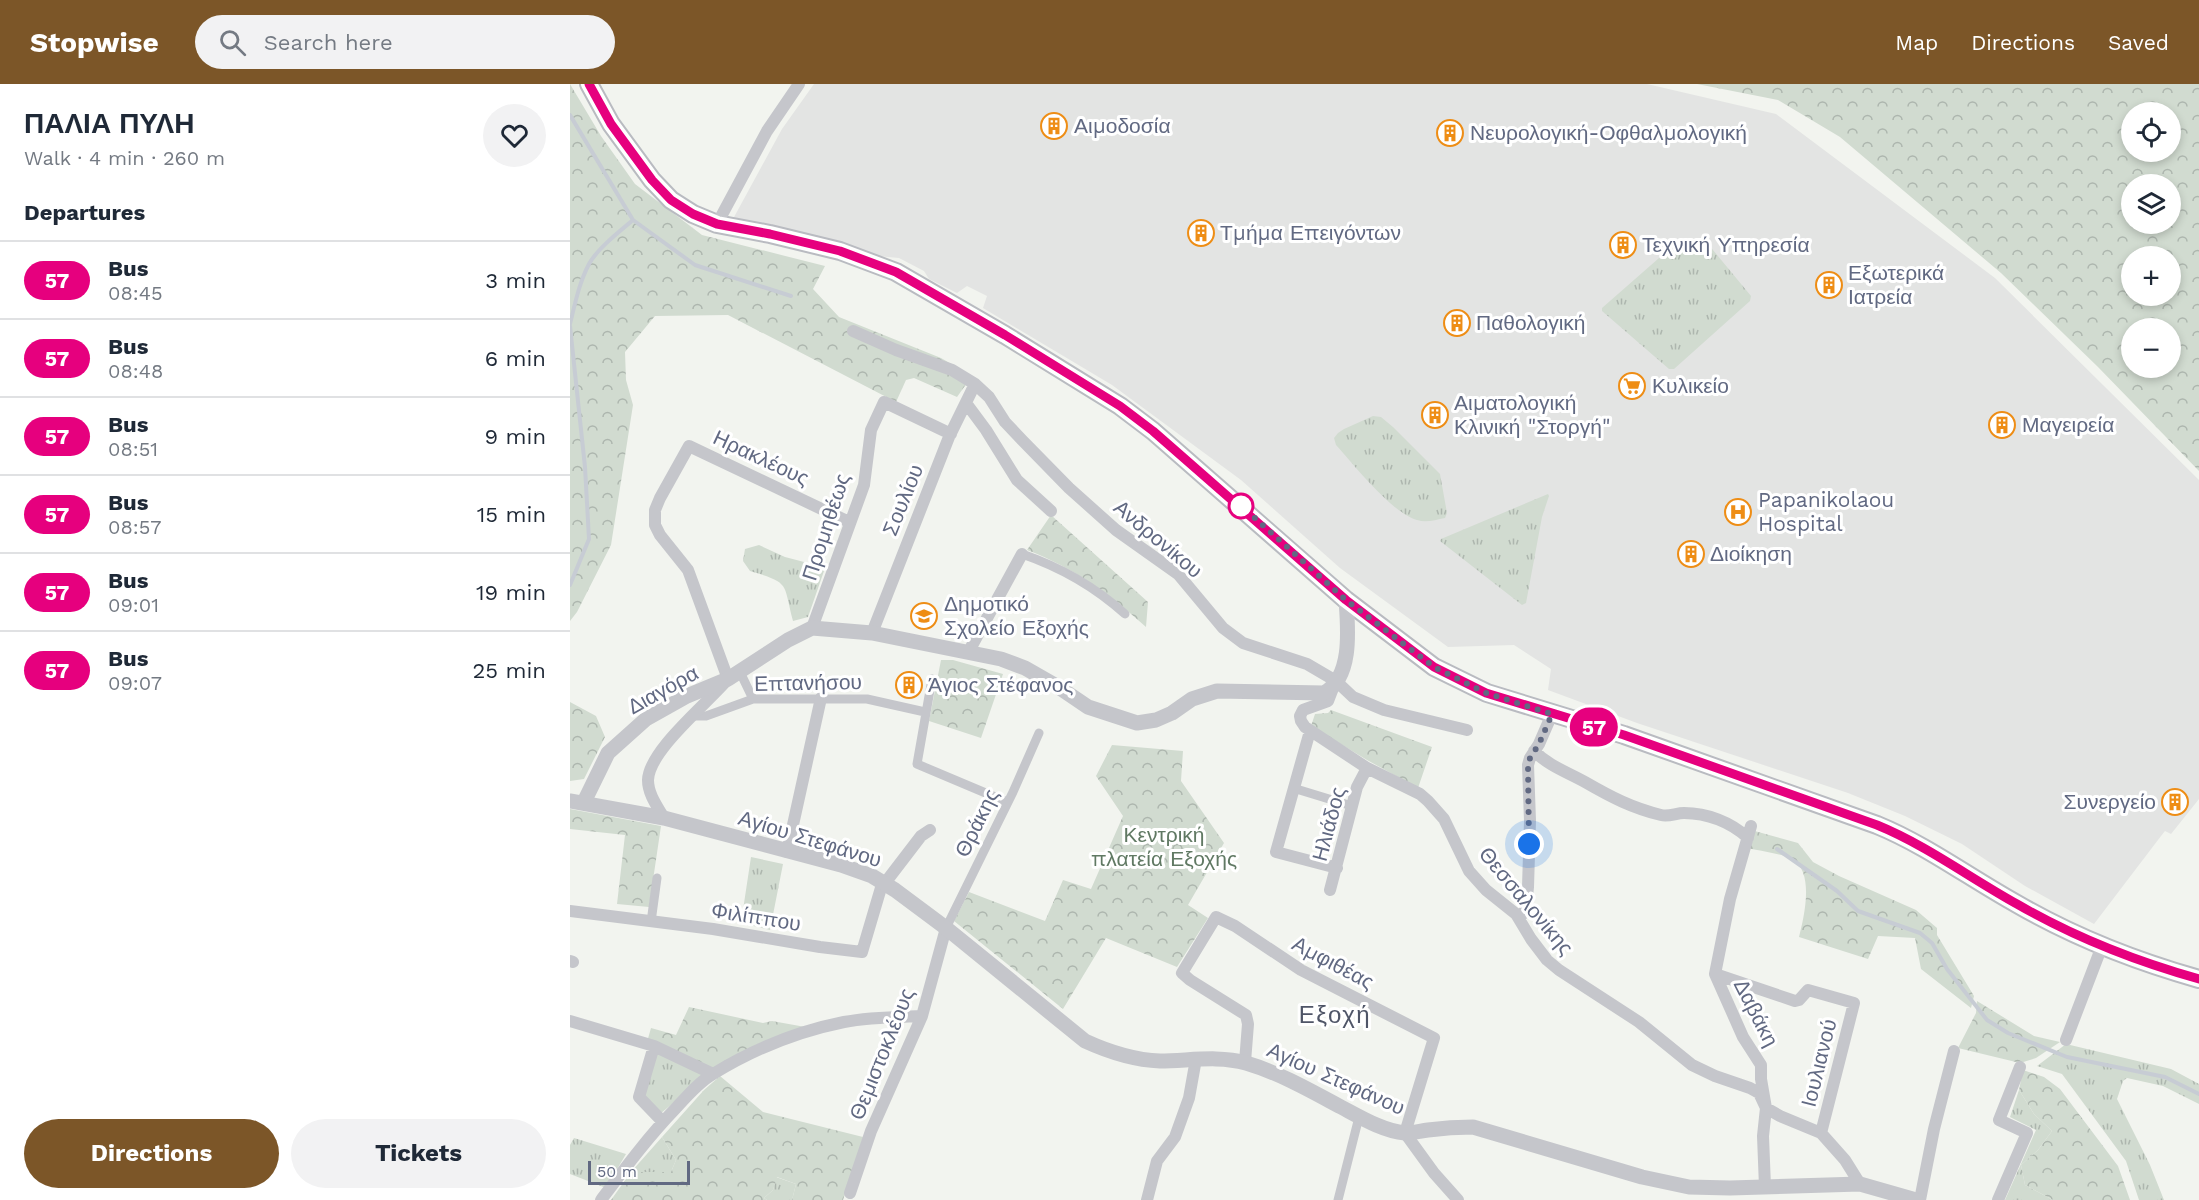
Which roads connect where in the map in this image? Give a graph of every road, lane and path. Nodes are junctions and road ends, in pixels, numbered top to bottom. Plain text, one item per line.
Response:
1 (589, 84) edge
2 (799, 84) edge
3 (717, 224) junction
4 (853, 331) dead end
5 (975, 384) junction
6 (966, 403) junction
7 (951, 434) junction
8 (1051, 511) dead end
9 (849, 522) junction
10 (1022, 554) joint
11 (1346, 600) junction
12 (1125, 614) dead end
13 (812, 628) junction
14 (872, 633) junction
15 (969, 651) junction
16 (734, 676) junction
17 (932, 679) dead end
18 (1335, 685) junction
19 (821, 698) junction
20 (753, 699) junction
21 (925, 711) junction
22 (1552, 714) junction
23 (693, 716) junction
24 (1467, 730) dead end
25 (1310, 731) junction
26 (1039, 733) dead end
27 (1534, 751) junction
28 (1367, 768) junction
29 (1293, 788) junction
30 (577, 802) edge
31 (1007, 802) junction
32 (1352, 806) junction
33 (664, 818) junction
34 (930, 830) dead end
35 (787, 852) junction
36 (1337, 868) junction
37 (657, 878) dead end
38 (884, 882) junction
39 (1330, 890) dead end
40 (570, 911) edge
41 (1520, 918) junction
42 (651, 922) junction
43 (946, 928) junction
44 (2102, 946) junction
45 (1715, 974) junction
46 (2199, 979) edge
47 (922, 1016) junction
48 (570, 1021) edge
49 (2066, 1040) dead end
50 (654, 1046) junction
51 (1954, 1051) dead end
52 (1196, 1059) junction
53 (1245, 1062) junction
54 (2020, 1067) dead end
55 (713, 1074) junction
56 (1766, 1108) junction
57 (1359, 1117) junction
58 (663, 1122) junction
59 (1406, 1133) junction
60 (1821, 1133) junction
61 (1860, 1184) junction
62 (1765, 1187) junction
63 (850, 1193) dead end
64 (601, 1200) edge
65 (1147, 1200) edge
66 (1338, 1200) edge
67 (1458, 1200) edge
68 (1918, 1200) edge
69 (1998, 1200) edge

1 - 3 main road
2 - 3 street
3 - 11 main road
4 - 5 street, Ανδρονίκου
5 - 6 street, Σουλίου
5 - 18 street, Ανδρονίκου
6 - 7 street, Σουλίου
6 - 8 street
7 - 9 street, Προμηθέως
7 - 14 street, Σουλίου
9 - 13 street, Προμηθέως
9 - 16 street, Ηρακλέους
10 - 12 street
10 - 15 street
11 - 18 street
11 - 22 main road
13 - 14 street
13 - 16 street
14 - 15 street
15 - 18 street
16 - 20 street
16 - 23 street
16 - 30 street, Διαγόρα
17 - 21 street
18 - 24 street, Ανδρονίκου
18 - 25 street
19 - 20 street, Επτανήσου
19 - 21 street, Επτανήσου
19 - 35 street
20 - 23 street, Επτανήσου
21 - 31 street
22 - 27 street
22 - 44 main road
23 - 33 street
25 - 28 street, Θεσσαλονίκης
25 - 29 street
26 - 31 street, Θράκης
27 - 41 street
27 - 45 street, Δαβάκη
28 - 32 street, Ηλιάδος
28 - 41 street, Θεσσαλονίκης
29 - 32 street
29 - 36 street
30 - 33 street, Διαγόρα
31 - 43 street, Θράκης
32 - 36 street, Ηλιάδος
33 - 35 street, Αγίου Στεφάνου
34 - 38 street
35 - 38 street, Αγίου Στεφάνου
36 - 39 street, Ηλιάδος
37 - 42 street
38 - 42 street, Φιλίππου
38 - 43 street, Αγίου Στεφάνου
40 - 42 street, Φιλίππου
41 - 56 street, Θεσσαλονίκης
43 - 47 street, Θεμιστοκλέους
43 - 52 street, Αγίου Στεφάνου
44 - 46 main road
44 - 49 street
45 - 56 street, Δαβάκη
45 - 60 street, Ιουλιανού
47 - 55 street
47 - 63 street, Θεμιστοκλέους
48 - 50 street
50 - 55 street
50 - 58 street
51 - 68 street
52 - 53 street, Αγίου Στεφάνου
52 - 65 street
53 - 57 street, Αγίου Στεφάνου
53 - 59 street, Αμφιθέας
54 - 69 street
55 - 58 street
56 - 60 street, Θεσσαλονίκης
56 - 62 street, Δαβάκη
57 - 59 street, Αγίου Στεφάνου
57 - 66 street
58 - 64 street
59 - 62 street, Αγίου Στεφάνου
59 - 67 street
60 - 61 street, Θεσσαλονίκης
61 - 62 street, Αγίου Στεφάνου
61 - 68 street, Αγίου Στεφάνου

